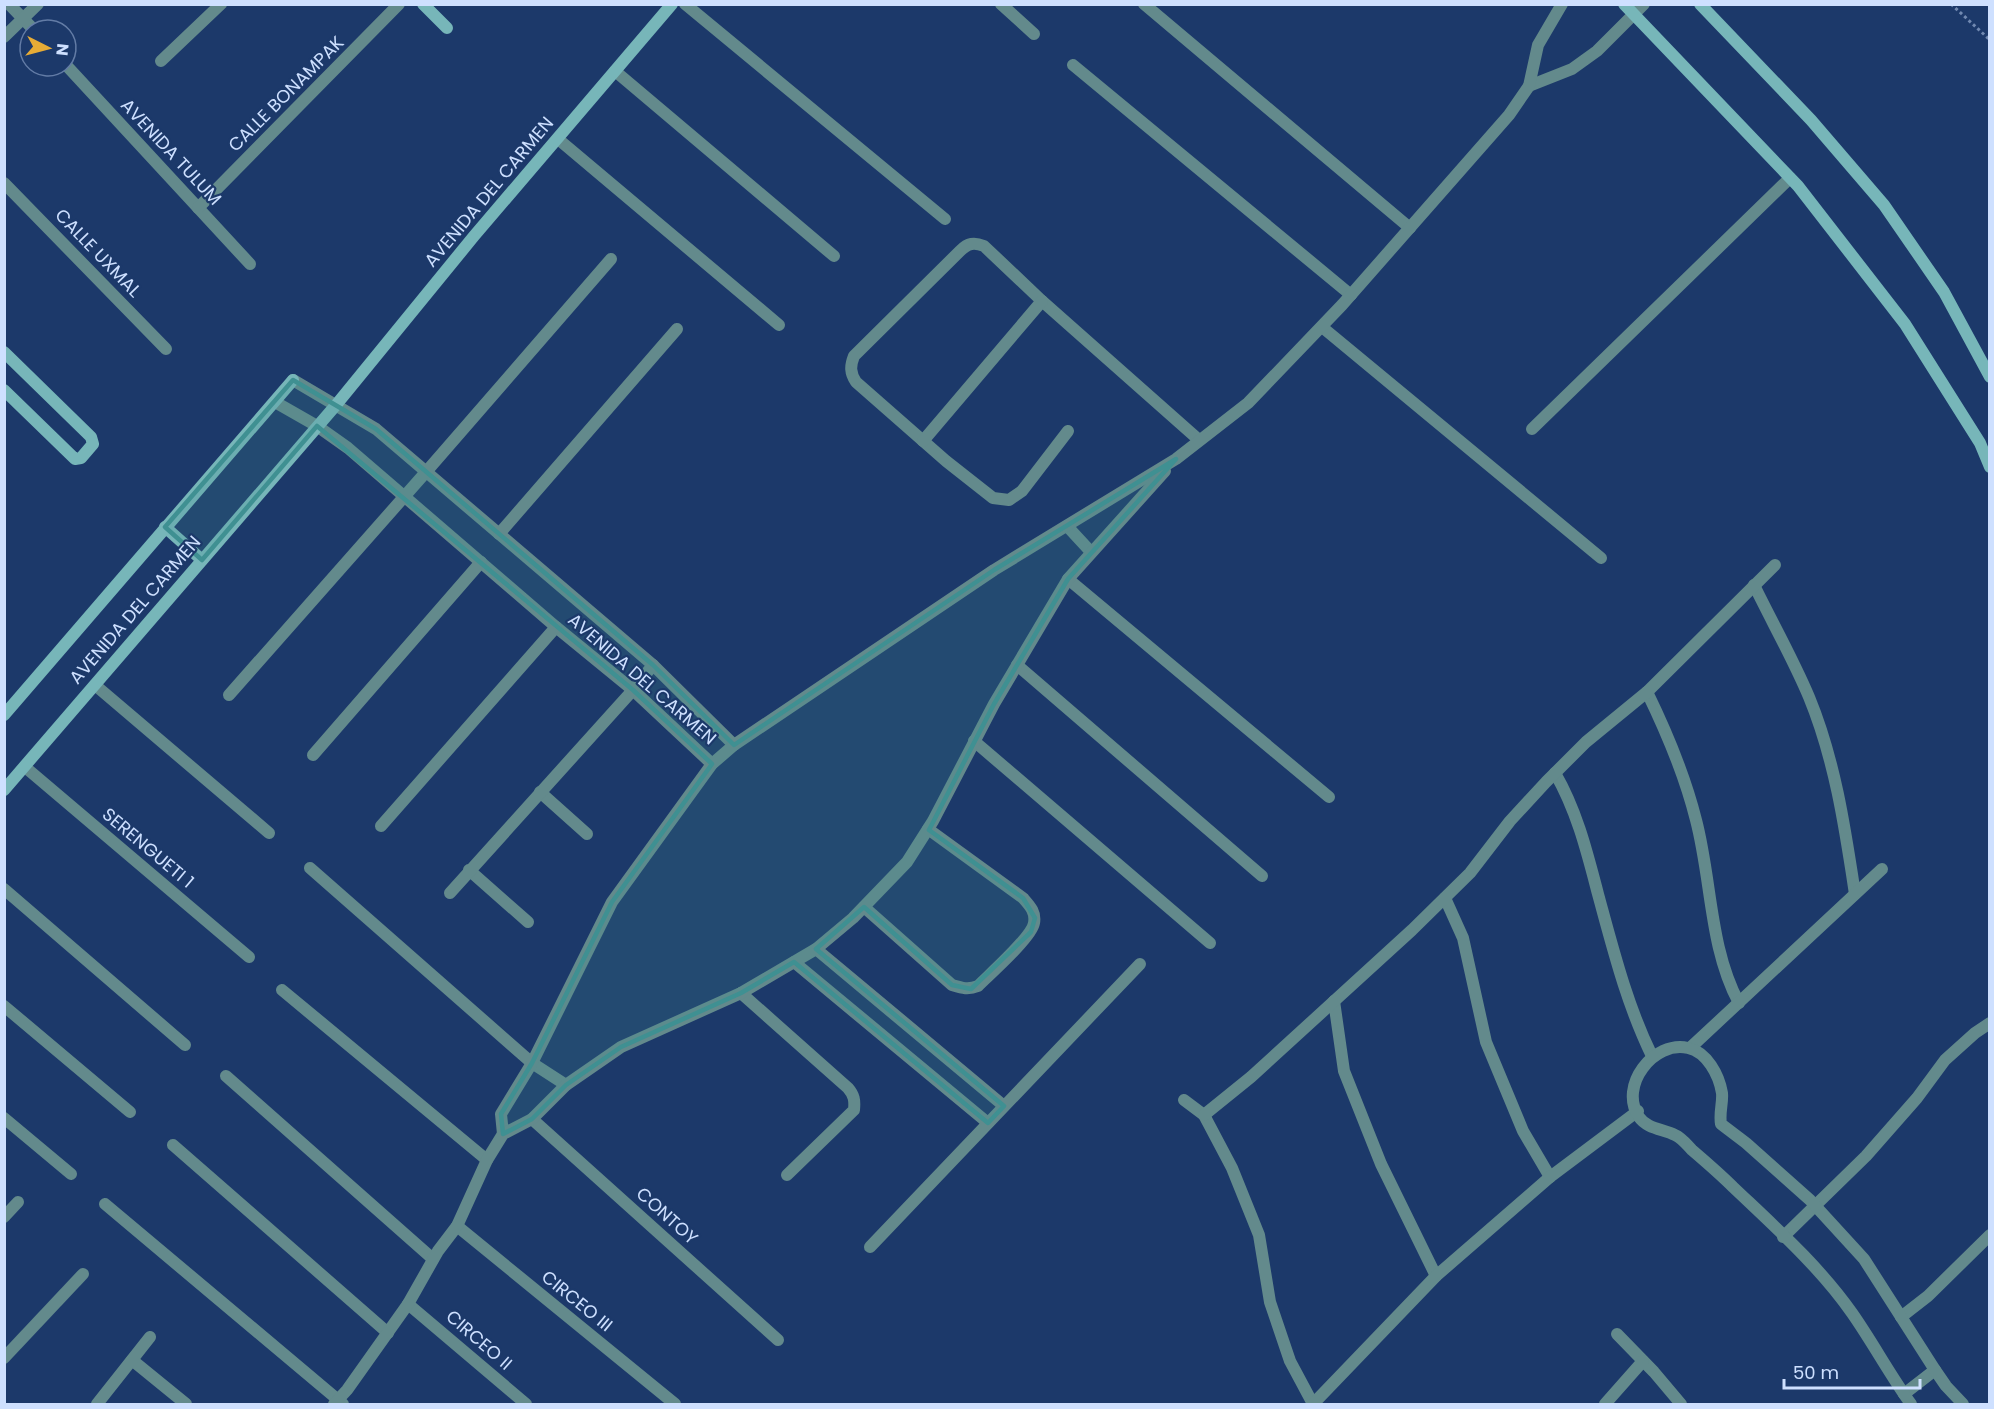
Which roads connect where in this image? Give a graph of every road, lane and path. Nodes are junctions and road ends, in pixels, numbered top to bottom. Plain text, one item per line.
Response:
1 (9, 4) edge
2 (38, 4) edge
3 (221, 4) edge
4 (399, 4) edge
5 (423, 4) edge
6 (672, 4) edge
7 (685, 4) edge
8 (1001, 4) edge
9 (1144, 4) edge
10 (1562, 4) edge
11 (1624, 4) edge
12 (1644, 4) edge
13 (1700, 4) edge
14 (1951, 4) edge
15 (1633, 14) junction
16 (23, 18) edge
17 (25, 18) edge
18 (18, 24) edge
19 (447, 28) dead end
20 (1034, 34) dead end
21 (4, 37) edge
22 (1989, 40) edge
23 (161, 61) dead end
24 (1073, 65) dead end
25 (615, 71) junction
26 (78, 78) edge
27 (1529, 86) junction
28 (558, 139) junction
29 (1790, 178) junction
30 (4, 183) edge
31 (198, 208) junction
32 (945, 219) dead end
33 (1410, 228) junction
34 (834, 256) dead end
35 (611, 259) dead end
36 (250, 264) dead end
37 (1351, 295) junction
38 (1042, 301) junction
39 (779, 325) dead end
40 (1322, 327) junction
41 (677, 329) dead end
42 (166, 349) dead end
43 (4, 352) edge
44 (1989, 377) edge
45 (293, 380) joint
46 (4, 390) edge
47 (275, 402) junction
48 (336, 405) junction
49 (317, 426) junction
50 (1532, 429) dead end
51 (1068, 431) dead end
52 (1200, 440) junction
53 (923, 441) junction
54 (1176, 459) junction
55 (1989, 467) edge
56 (426, 472) junction
57 (405, 497) junction
58 (1067, 526) junction
59 (165, 527) junction
60 (499, 534) junction
61 (1091, 552) junction
62 (1601, 558) dead end
63 (202, 560) junction
64 (481, 562) junction
65 (1775, 565) dead end
66 (1068, 579) junction
67 (1754, 585) junction
68 (556, 627) junction
69 (653, 665) junction
70 (1017, 665) junction
71 (95, 685) junction
72 (633, 690) junction
73 (1647, 692) junction
74 (229, 695) dead end
75 (4, 715) edge
76 (974, 741) junction
77 (734, 745) junction
78 (313, 755) dead end
79 (712, 764) junction
80 (25, 767) junction
81 (1555, 773) junction
82 (4, 790) edge
83 (540, 792) junction
84 (1329, 797) dead end
85 (381, 826) dead end
86 (928, 829) junction
87 (268, 833) dead end
88 (587, 834) dead end
89 (310, 868) dead end
90 (1882, 869) dead end
91 (469, 870) junction
92 (1262, 876) dead end
93 (4, 889) edge
94 (450, 893) dead end
95 (1855, 894) junction
96 (1445, 898) junction
97 (864, 907) junction
98 (528, 922) dead end
99 (1210, 943) dead end
100 (816, 949) junction
101 (249, 957) dead end
102 (794, 962) junction
103 (1140, 964) dead end
104 (282, 990) dead end
105 (741, 993) junction
106 (1334, 1001) junction
107 (1738, 1004) junction
108 (4, 1006) edge
109 (1989, 1023) edge
110 (185, 1045) dead end
111 (1690, 1048) junction
112 (1652, 1056) junction
113 (532, 1063) junction
114 (226, 1076) dead end
115 (566, 1085) junction
116 (1184, 1100) dead end
117 (1004, 1106) junction
118 (1638, 1111) junction
119 (130, 1112) dead end
120 (1204, 1115) junction
121 (4, 1118) edge
122 (532, 1119) junction
123 (988, 1123) junction
124 (503, 1134) junction
125 (173, 1145) dead end
126 (487, 1160) junction
127 (71, 1174) dead end
128 (787, 1175) dead end
129 (1550, 1177) junction
130 (18, 1202) dead end
131 (105, 1204) dead end
132 (1815, 1206) junction
133 (4, 1217) edge
134 (457, 1226) junction
135 (1989, 1235) edge
136 (1783, 1237) junction
137 (870, 1247) dead end
138 (433, 1259) junction
139 (83, 1274) dead end
140 (1436, 1276) junction
141 (408, 1304) junction
142 (1901, 1317) junction
143 (387, 1333) junction
144 (1617, 1334) dead end
145 (150, 1337) dead end
146 (778, 1340) dead end
147 (4, 1358) edge
148 (132, 1360) junction
149 (1643, 1361) junction
150 (1935, 1370) junction
151 (1904, 1394) junction
152 (339, 1403) edge
153 (97, 1404) edge
154 (186, 1404) edge
155 (526, 1404) edge
156 (675, 1404) edge
157 (1313, 1404) edge
158 (1605, 1404) edge
159 (1681, 1404) edge
160 (1911, 1404) edge
161 (1963, 1404) edge

1 - 16 street
2 - 17 street
3 - 23 street
4 - 31 street, CALLE BONAMPAK
5 - 19 main road
6 - 25 main road, AVENIDA DEL CARMEN
7 - 32 street
8 - 20 street
9 - 33 street
10 - 27 street
11 - 15 main road
12 - 15 street
13 - 44 main road
14 - 22 path
15 - 27 street
15 - 29 main road
18 - 21 street
24 - 37 street
25 - 28 main road, AVENIDA DEL CARMEN
25 - 34 street
26 - 31 street, AVENIDA TULUM
27 - 33 street
28 - 39 street
28 - 48 main road, AVENIDA DEL CARMEN
29 - 50 street
29 - 55 main road
30 - 42 street, CALLE UXMAL
31 - 36 street, AVENIDA TULUM
33 - 37 street
35 - 56 street
37 - 40 street
38 - 52 street
38 - 53 street
38 - 53 street
40 - 52 street
40 - 62 street
41 - 60 street
43 - 46 main road
45 - 47 main road, AVENIDA DEL CARMEN
45 - 48 street, AVENIDA DEL CARMEN
47 - 49 street, AVENIDA DEL CARMEN
47 - 59 main road, AVENIDA DEL CARMEN
48 - 49 main road, AVENIDA DEL CARMEN
48 - 56 street, AVENIDA DEL CARMEN
49 - 57 street, AVENIDA DEL CARMEN
49 - 63 main road, AVENIDA DEL CARMEN
51 - 53 street
52 - 54 street
54 - 58 street
54 - 61 street
56 - 57 street
56 - 60 street, AVENIDA DEL CARMEN
57 - 64 street, AVENIDA DEL CARMEN
57 - 74 street
58 - 61 street
58 - 77 street
59 - 63 main road
59 - 75 main road, AVENIDA DEL CARMEN
60 - 69 street, AVENIDA DEL CARMEN
61 - 66 street
63 - 71 main road, AVENIDA DEL CARMEN
64 - 68 street, AVENIDA DEL CARMEN
64 - 78 street
65 - 67 street
66 - 70 street
66 - 84 street
67 - 73 street
67 - 95 street
68 - 72 street, AVENIDA DEL CARMEN
68 - 85 street
69 - 72 street
69 - 77 street, AVENIDA DEL CARMEN
70 - 76 street
70 - 92 street
71 - 80 main road, AVENIDA DEL CARMEN
71 - 87 street
72 - 79 street, AVENIDA DEL CARMEN
72 - 83 street
73 - 81 street
73 - 107 street
76 - 86 street
76 - 99 street
77 - 79 street, AVENIDA DEL CARMEN
79 - 113 street
80 - 82 main road, AVENIDA DEL CARMEN
80 - 101 street, SERENGUETI 1
81 - 96 street
81 - 112 street
83 - 88 street
83 - 91 street
86 - 97 street
86 - 97 street
89 - 113 street
90 - 95 street
91 - 94 street
91 - 98 street
93 - 110 street
95 - 107 street
96 - 106 street
96 - 129 street
97 - 100 street
100 - 102 street
100 - 117 street
102 - 105 street
102 - 123 street
103 - 117 street
104 - 126 street
105 - 115 street
105 - 128 street
106 - 120 street
106 - 140 street
107 - 111 street
108 - 119 street
109 - 132 street
111 - 112 street
111 - 132 street
112 - 118 street
113 - 115 street
113 - 124 street
114 - 138 street
115 - 122 street
116 - 120 street
117 - 123 street
118 - 129 street
118 - 136 street
120 - 157 street
121 - 127 street
122 - 124 street
122 - 146 street, CONTOY
123 - 137 street
124 - 126 street
125 - 143 street
126 - 134 street
129 - 140 street
130 - 133 street
131 - 152 street
132 - 136 street
132 - 142 street
134 - 138 street
134 - 156 street, CIRCEO III
135 - 142 street
136 - 151 street
138 - 141 street
139 - 147 street
140 - 157 street
141 - 143 street
141 - 155 street, CIRCEO II
142 - 150 street
143 - 152 street
144 - 149 street
145 - 148 street
148 - 153 street
148 - 154 street
149 - 158 street
149 - 159 street
150 - 151 street
150 - 161 street
151 - 160 street

